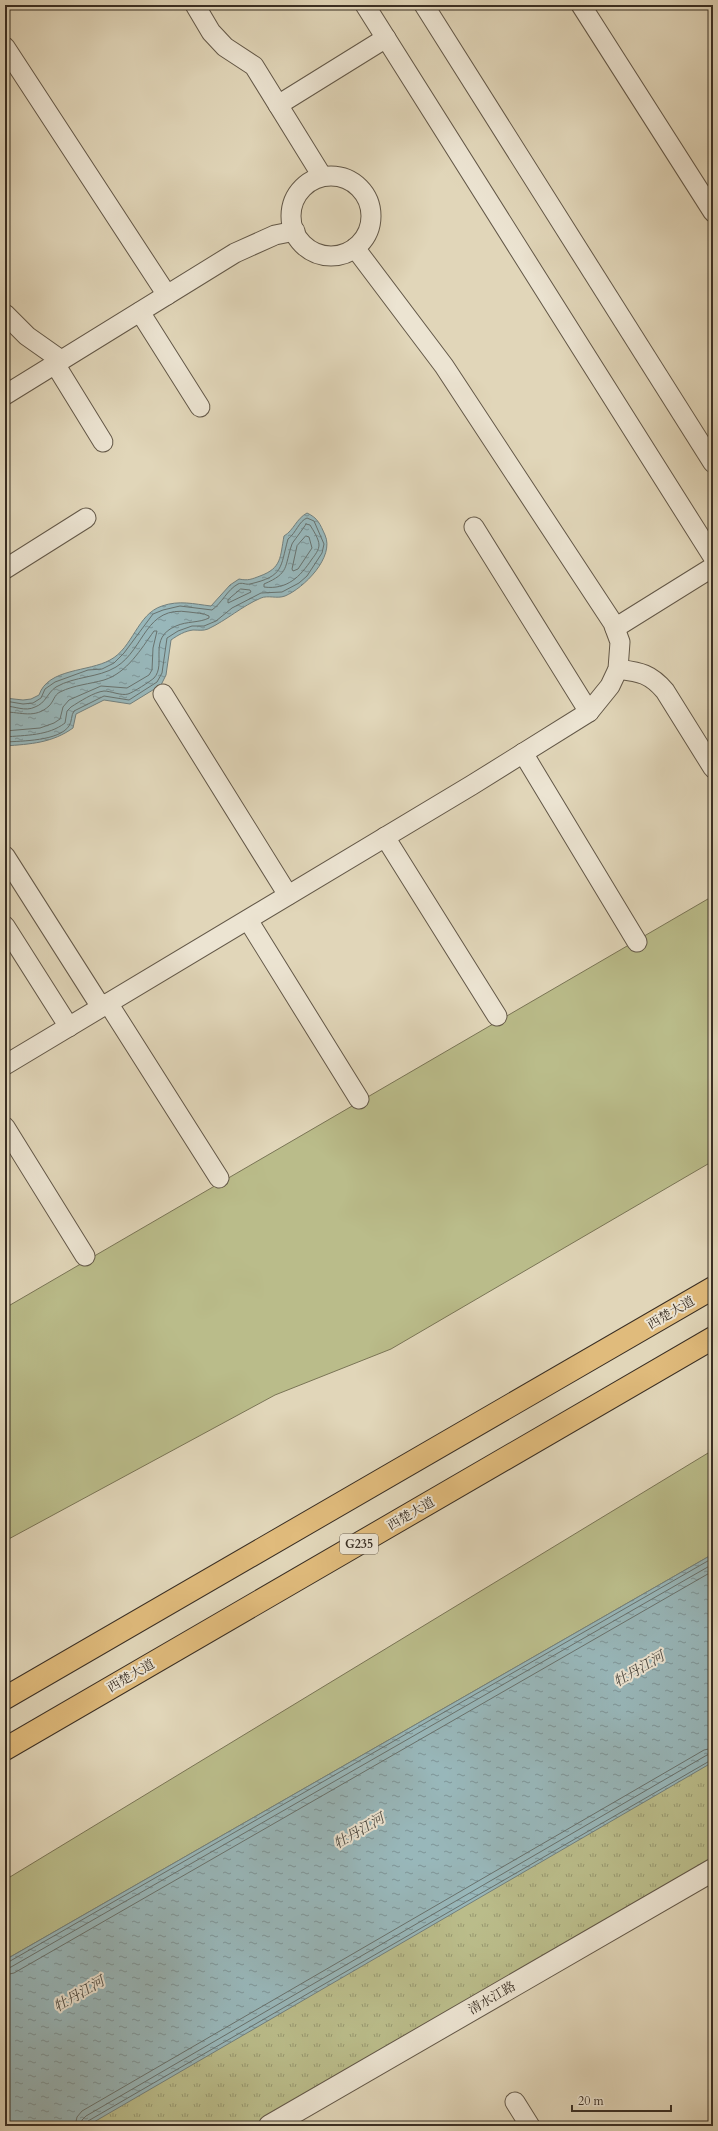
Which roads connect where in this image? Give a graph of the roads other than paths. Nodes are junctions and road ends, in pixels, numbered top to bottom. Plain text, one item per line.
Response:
1 (195, 5) edge
2 (366, 5) edge
3 (424, 5) edge
4 (581, 5) edge
5 (386, 38) junction
6 (5, 46) edge
7 (278, 105) junction
8 (322, 176) junction
9 (713, 212) edge
10 (295, 231) junction
11 (355, 248) junction
12 (167, 295) junction
13 (140, 312) junction
14 (5, 314) edge
15 (58, 362) junction
16 (5, 395) edge
17 (200, 407) dead end
18 (103, 442) dead end
19 (713, 463) edge
20 (86, 518) dead end
21 (474, 527) dead end
22 (713, 557) edge
23 (713, 567) edge
24 (5, 569) edge
25 (615, 628) junction
26 (618, 669) junction
27 (163, 694) dead end
28 (589, 712) junction
29 (523, 753) junction
30 (713, 768) edge
31 (385, 837) junction
32 (5, 856) edge
33 (288, 895) junction
34 (248, 920) junction
35 (5, 926) edge
36 (637, 942) dead end
37 (105, 1005) junction
38 (497, 1016) dead end
39 (69, 1027) junction
40 (5, 1065) edge
41 (359, 1099) dead end
42 (5, 1127) edge
43 (219, 1178) dead end
44 (85, 1256) dead end
45 (713, 1288) edge
46 (713, 1338) edge
47 (5, 1698) edge
48 (5, 1749) edge
49 (713, 1870) edge
50 (515, 2102) dead end
51 (270, 2126) edge
52 (530, 2126) edge

1 - 7 lane
2 - 5 lane
3 - 19 lane
4 - 9 lane
5 - 7 lane
5 - 22 lane
6 - 12 lane
7 - 8 lane
8 - 10 lane
8 - 11 lane
10 - 11 lane
10 - 12 lane
11 - 25 lane
12 - 13 lane
13 - 15 lane
13 - 17 lane
14 - 15 lane
15 - 16 lane
15 - 18 lane
20 - 24 lane
21 - 28 lane
23 - 25 lane
25 - 26 lane
26 - 28 lane
26 - 30 lane
27 - 33 lane
28 - 29 lane
29 - 31 lane
29 - 36 lane
31 - 33 lane
31 - 38 lane
32 - 37 lane
33 - 34 lane
34 - 37 lane
34 - 41 lane
35 - 39 lane
37 - 39 lane
37 - 43 lane
39 - 40 lane
42 - 44 lane
45 - 47 highway, 西楚大道
46 - 48 highway, 西楚大道 / G235
49 - 51 street, 清水江路
50 - 52 lane

